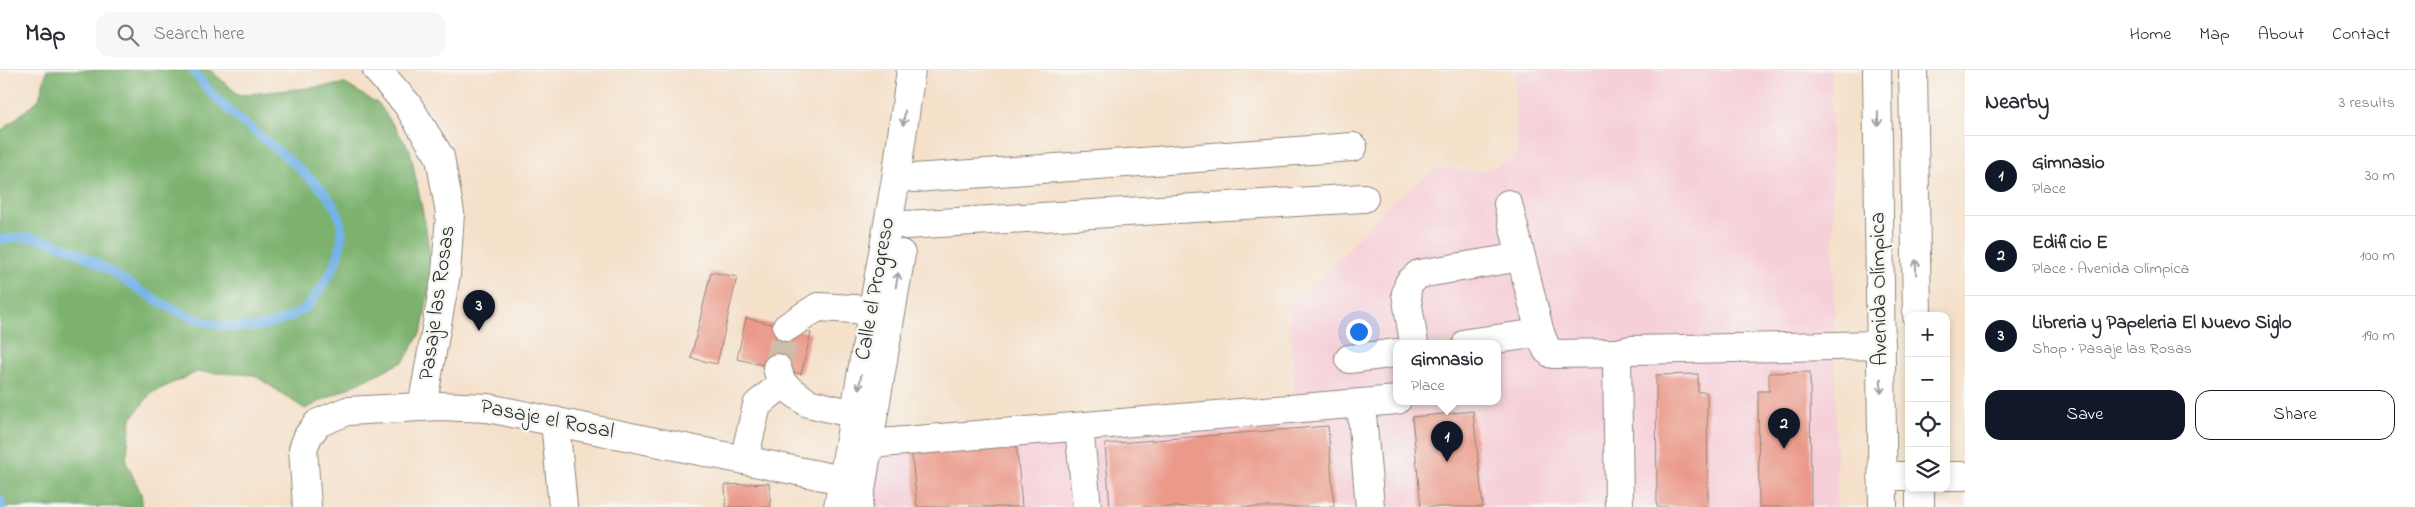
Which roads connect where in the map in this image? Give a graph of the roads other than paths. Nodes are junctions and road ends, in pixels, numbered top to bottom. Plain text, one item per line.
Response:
1 (377, 70) edge
2 (912, 70) edge
3 (931, 70) edge
4 (1878, 70) edge
5 (1913, 70) edge
6 (1353, 147) dead end
7 (914, 178) junction
8 (1364, 198) dead end
9 (1508, 204) dead end
10 (906, 225) junction
11 (1521, 257) junction
12 (1917, 312) edge
13 (882, 313) junction
14 (787, 327) tunnel mouth
15 (1540, 333) junction
16 (1414, 340) edge
17 (1488, 340) edge
18 (1881, 345) junction
19 (1393, 353) edge
20 (1617, 353) junction
21 (1349, 359) dead end
22 (1393, 400) edge
23 (1361, 403) junction
24 (422, 407) junction
25 (556, 422) junction
26 (865, 426) junction
27 (1079, 427) junction
28 (744, 460) junction
29 (1895, 476) edge
30 (1950, 476) edge
31 (1965, 476) edge
32 (854, 490) edge
33 (1920, 492) edge
34 (306, 507) edge
35 (563, 507) edge
36 (838, 507) edge
37 (1087, 507) edge
38 (1370, 507) edge
39 (1619, 507) edge
40 (1882, 507) edge
41 (1920, 507) edge

1 - 24 street, Pasaje las Rosas
2 -> 13 street, Calle el Progreso
3 - 7 street, Calle el Progreso
4 -> 18 street, Avenida Olímpica
12 -> 5 street, Avenida Olímpica
6 - 7 street
7 - 10 street, Calle el Progreso
8 - 10 street
9 - 11 street
13 -> 10 street, Calle el Progreso
11 - 15 street
11 - 16 street
13 - 14 street
13 - 26 street, Calle el Progreso
15 - 17 street
15 - 20 street
18 - 20 street
18 -> 29 street, Avenida Olímpica
19 - 21 street
20 - 39 street
22 - 23 street
23 - 27 street
23 - 38 street
24 - 25 street, Pasaje el Rosal
24 - 34 street, Pasaje el Rosal
25 - 28 street, Pasaje el Rosal
25 - 35 street
26 - 27 street
26 - 28 street
26 - 32 street, Calle el Progreso
27 - 37 street
28 - 32 street, Pasaje el Rosal
29 - 40 street, Avenida Olímpica
30 - 31 street
32 - 36 street, Calle el Progreso
33 - 41 street

